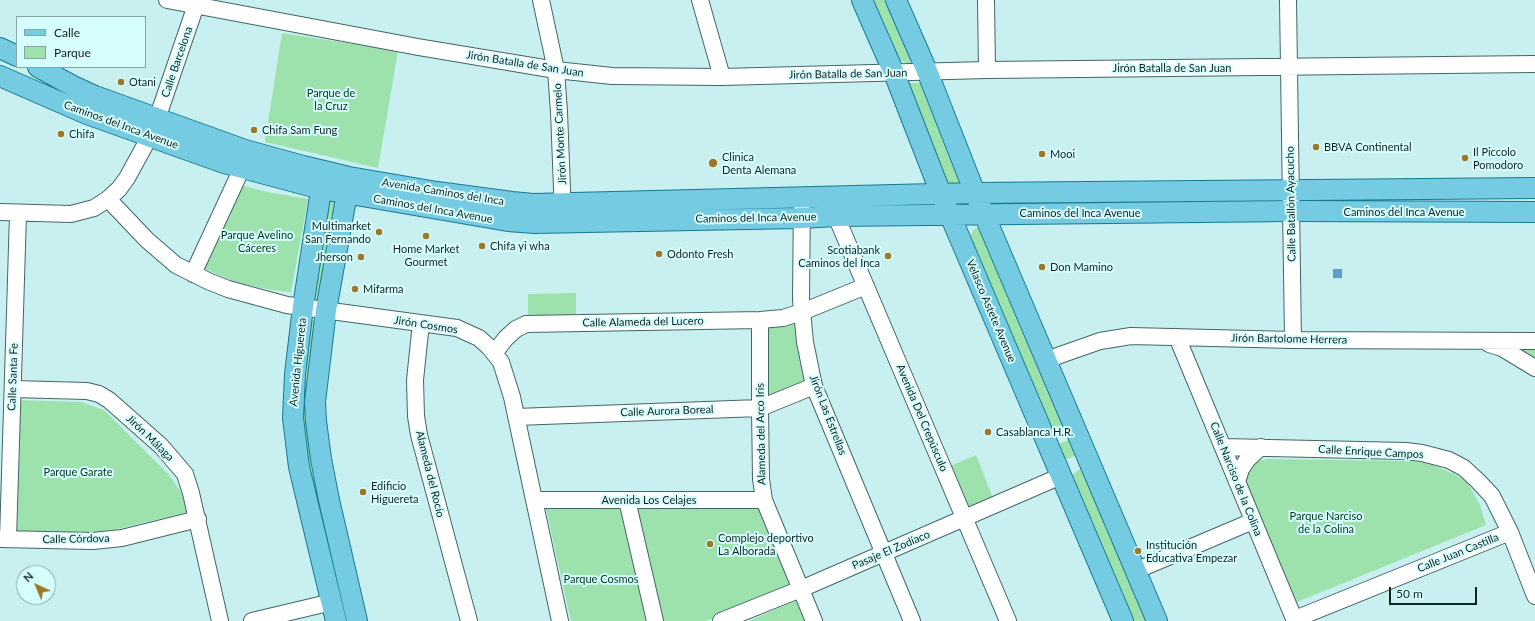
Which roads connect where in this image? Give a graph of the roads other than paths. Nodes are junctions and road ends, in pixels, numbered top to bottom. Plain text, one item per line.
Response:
1 (167, 0) edge
2 (541, 0) edge
3 (700, 0) edge
4 (862, 0) edge
5 (896, 0) edge
6 (986, 0) edge
7 (1288, 0) edge
8 (196, 5) junction
9 (0, 48) edge
10 (16, 56) edge
11 (1535, 64) edge
12 (40, 68) edge
13 (1290, 68) junction
14 (556, 70) junction
15 (987, 70) junction
16 (927, 71) junction
17 (894, 73) junction
18 (0, 76) edge
19 (722, 77) junction
20 (154, 127) junction
21 (242, 168) junction
22 (323, 180) junction
23 (348, 185) junction
24 (1535, 188) edge
25 (1291, 191) junction
26 (975, 193) junction
27 (941, 194) junction
28 (802, 196) junction
29 (108, 199) junction
30 (1292, 211) junction
31 (0, 212) edge
32 (563, 212) junction
33 (1535, 212) edge
34 (18, 214) junction
35 (985, 214) junction
36 (950, 215) junction
37 (836, 216) junction
38 (801, 218) junction
39 (193, 274) junction
40 (866, 286) junction
41 (303, 307) junction
42 (326, 310) junction
43 (802, 312) junction
44 (760, 320) junction
45 (422, 323) junction
46 (1177, 337) junction
47 (1293, 340) junction
48 (1476, 340) junction
49 (1535, 341) edge
50 (495, 352) junction
51 (1046, 360) junction
52 (1535, 368) edge
53 (814, 386) junction
54 (13, 389) junction
55 (760, 408) junction
56 (516, 417) junction
57 (1074, 427) junction
58 (1045, 439) junction
59 (1223, 447) junction
60 (1261, 447) junction
61 (1086, 455) junction
62 (1059, 472) junction
63 (1236, 482) junction
64 (534, 500) junction
65 (627, 500) junction
66 (764, 500) junction
67 (964, 518) junction
68 (198, 519) junction
69 (1254, 521) junction
70 (1510, 532) junction
71 (4, 539) edge
72 (883, 553) junction
73 (1135, 571) junction
74 (801, 589) junction
75 (1535, 596) edge
76 (334, 612) edge
77 (1295, 620) edge
78 (220, 621) edge
79 (252, 621) edge
80 (358, 621) edge
81 (469, 621) edge
82 (560, 621) edge
83 (655, 621) edge
84 (721, 621) edge
85 (814, 621) edge
86 (912, 621) edge
87 (1008, 621) edge
88 (1123, 621) edge
89 (1157, 621) edge

1 - 8 street, Jirón Batalla de San Juan
2 - 14 street, Jirón Monte Carmelo
3 - 19 street
4 - 17 main road, Velasco Astete Avenue
5 - 16 main road
6 - 15 street
7 - 13 street, Calle Batallón Ayacucho
8 - 14 street, Jirón Batalla de San Juan
8 - 20 street, Calle Barcelona
9 - 10 main road
11 - 13 street, Jirón Batalla de San Juan
12 - 20 main road, Caminos del Inca Avenue
13 - 15 street, Jirón Batalla de San Juan
13 - 25 street, Calle Batallón Ayacucho
14 - 19 street, Jirón Batalla de San Juan
14 - 32 street, Jirón Monte Carmelo
15 - 16 street, Jirón Batalla de San Juan
16 - 17 street, Jirón Batalla de San Juan
16 - 26 main road
17 - 19 street, Jirón Batalla de San Juan
17 - 27 main road, Velasco Astete Avenue
18 - 20 main road, Caminos del Inca Avenue
20 - 21 main road, Caminos del Inca Avenue
20 - 22 main road, Caminos del Inca Avenue
20 - 29 street, Calle Barcelona
21 - 22 main road, Caminos del Inca Avenue
21 - 39 street
22 - 23 main road, Avenida Caminos del Inca
22 - 41 main road, Avenida Higuereta
23 - 32 main road, Avenida Caminos del Inca
23 - 42 main road, Avenida Higuereta
24 - 25 main road, Caminos del Inca Avenue
25 - 26 main road, Caminos del Inca Avenue
25 - 30 street, Calle Batallón Ayacucho
26 - 27 main road, Caminos del Inca Avenue
26 - 35 main road
27 - 28 main road, Caminos del Inca Avenue
27 - 36 main road, Velasco Astete Avenue
28 - 32 main road, Caminos del Inca Avenue
28 - 38 street, Jirón Las Estrellas
29 - 34 street, Calle Barcelona
29 - 39 street, Jirón Cosmos
30 - 33 main road, Caminos del Inca Avenue
30 - 35 main road, Caminos del Inca Avenue
30 - 47 street, Calle Batallón Ayacucho
31 - 34 street, Calle Barcelona
32 - 38 main road, Caminos del Inca Avenue
34 - 54 street, Calle Santa Fe
35 - 36 main road, Caminos del Inca Avenue
35 - 51 main road
36 - 37 main road, Caminos del Inca Avenue
36 - 58 main road, Velasco Astete Avenue
37 - 38 main road, Caminos del Inca Avenue
37 - 40 street, Avenida Del Crepúsculo
38 - 43 street, Jirón Las Estrellas
39 - 41 street, Jirón Cosmos
40 - 43 street, Calle Alameda del Lucero
40 - 67 street, Avenida Del Crepúsculo
41 - 42 street, Jirón Cosmos
41 - 76 main road, Avenida Higuereta
42 - 45 street, Jirón Cosmos
42 - 80 main road, Avenida Higuereta
43 - 44 street, Calle Alameda del Lucero
43 - 53 street, Jirón Las Estrellas
44 - 50 street, Calle Alameda del Lucero
44 - 55 street, Alameda del Arco Iris
45 - 50 street, Jirón Cosmos
45 - 81 street, Alameda del Rocío
46 - 47 street, Jirón Bartolome Herrera
46 - 51 street, Jirón Bartolome Herrera
46 - 59 street, Calle Narciso de la Colina
47 - 48 street, Jirón Bartolome Herrera
48 - 49 street, Jirón Bartolome Herrera
48 - 52 street
50 - 56 street, Jirón Cosmos
51 - 57 main road
53 - 55 street, Calle Aurora Boreal
53 - 72 street, Jirón Las Estrellas
54 - 68 street, Jirón Málaga
54 - 71 street, Calle Santa Fe
55 - 56 street, Calle Aurora Boreal
55 - 66 street, Alameda del Arco Iris
56 - 64 street, Jirón Cosmos
57 - 58 main road
57 - 61 main road
58 - 62 main road, Velasco Astete Avenue
59 - 60 street, Calle Enrique Campos
59 - 63 street, Calle Narciso de la Colina
60 - 63 street
60 - 70 street, Calle Enrique Campos
61 - 62 main road
61 - 73 main road
62 - 67 street, Pasaje El Zodíaco
62 - 88 main road, Velasco Astete Avenue
63 - 69 street, Calle Narciso de la Colina
64 - 65 street, Avenida Los Celajes
64 - 82 street, Jirón Cosmos
65 - 66 street, Avenida Los Celajes
65 - 83 street
66 - 74 street, Alameda del Arco Iris
67 - 72 street, Pasaje El Zodíaco
67 - 87 street, Avenida Del Crepúsculo
68 - 71 street, Calle Córdova
68 - 78 street, Jirón Málaga
69 - 73 street
69 - 77 street, Calle Narciso de la Colina
70 - 75 street, Calle Enrique Campos
70 - 77 street, Calle Juan Castilla
72 - 74 street, Pasaje El Zodíaco
72 - 86 street, Jirón Las Estrellas
73 - 89 main road
74 - 84 street, Pasaje El Zodíaco
74 - 85 street, Alameda del Arco Iris
76 - 79 street

